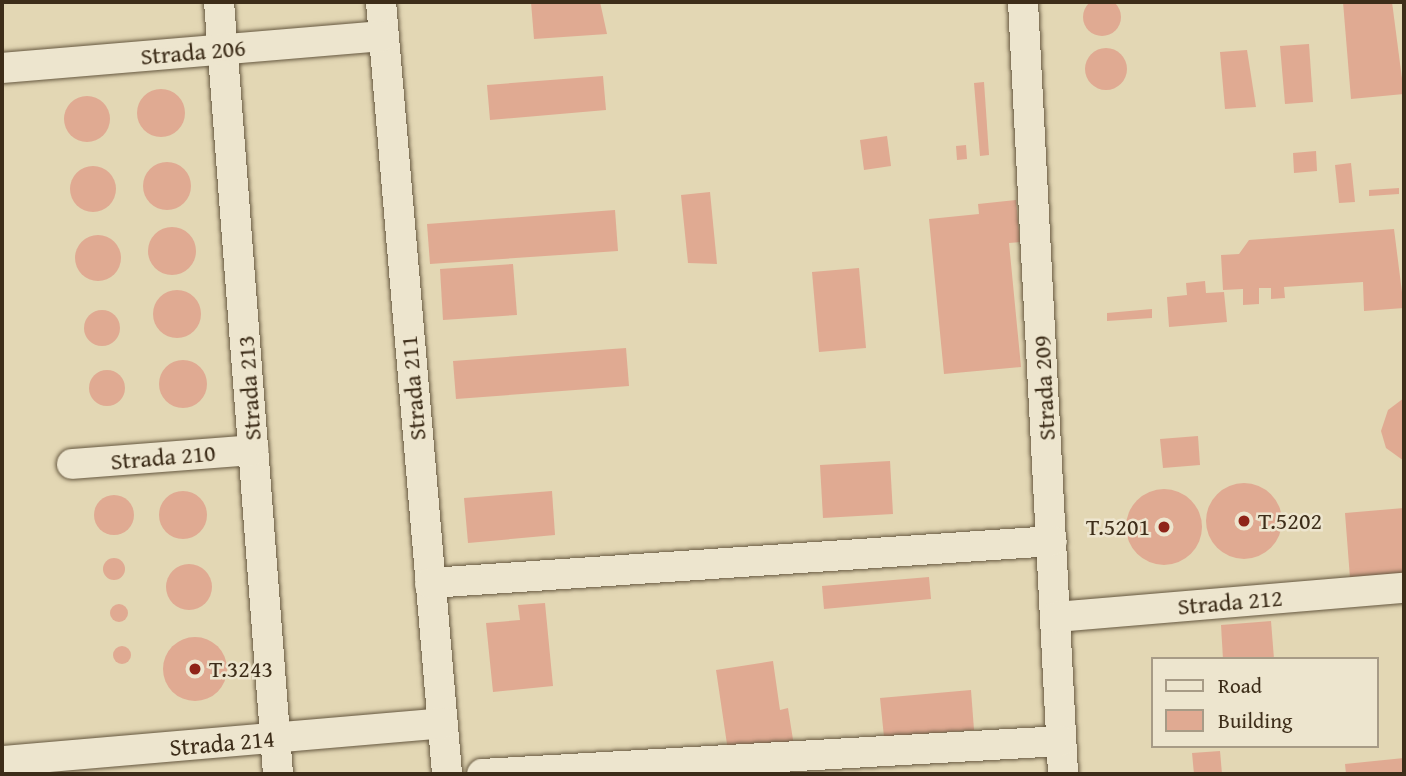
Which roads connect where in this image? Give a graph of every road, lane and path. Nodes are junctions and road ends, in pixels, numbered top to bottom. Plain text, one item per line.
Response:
1 (219, 2) edge
2 (381, 2) edge
3 (1023, 2) edge
4 (383, 36) junction
5 (223, 49) junction
6 (2, 68) edge
7 (253, 450) junction
8 (72, 464) dead end
9 (1052, 541) junction
10 (429, 583) junction
11 (1404, 588) edge
12 (1056, 617) junction
13 (442, 723) junction
14 (275, 738) junction
15 (1061, 740) junction
16 (2, 761) edge
17 (278, 774) edge
18 (447, 774) edge
19 (482, 774) edge
20 (1063, 774) edge

1 - 5 lane, Strada 213
2 - 4 lane, Strada 211
3 - 9 lane, Strada 209
4 - 5 lane, Strada 206
4 - 10 lane, Strada 211
5 - 6 lane, Strada 206
5 - 7 lane, Strada 213
7 - 8 lane, Strada 210
7 - 14 lane, Strada 213
9 - 10 lane
9 - 12 lane, Strada 209
10 - 13 lane, Strada 211
11 - 12 lane, Strada 212
12 - 15 lane, Strada 209
13 - 14 lane, Strada 214
13 - 18 lane, Strada 211
14 - 16 lane, Strada 214
14 - 17 lane, Strada 213
15 - 19 lane
15 - 20 lane, Strada 209

